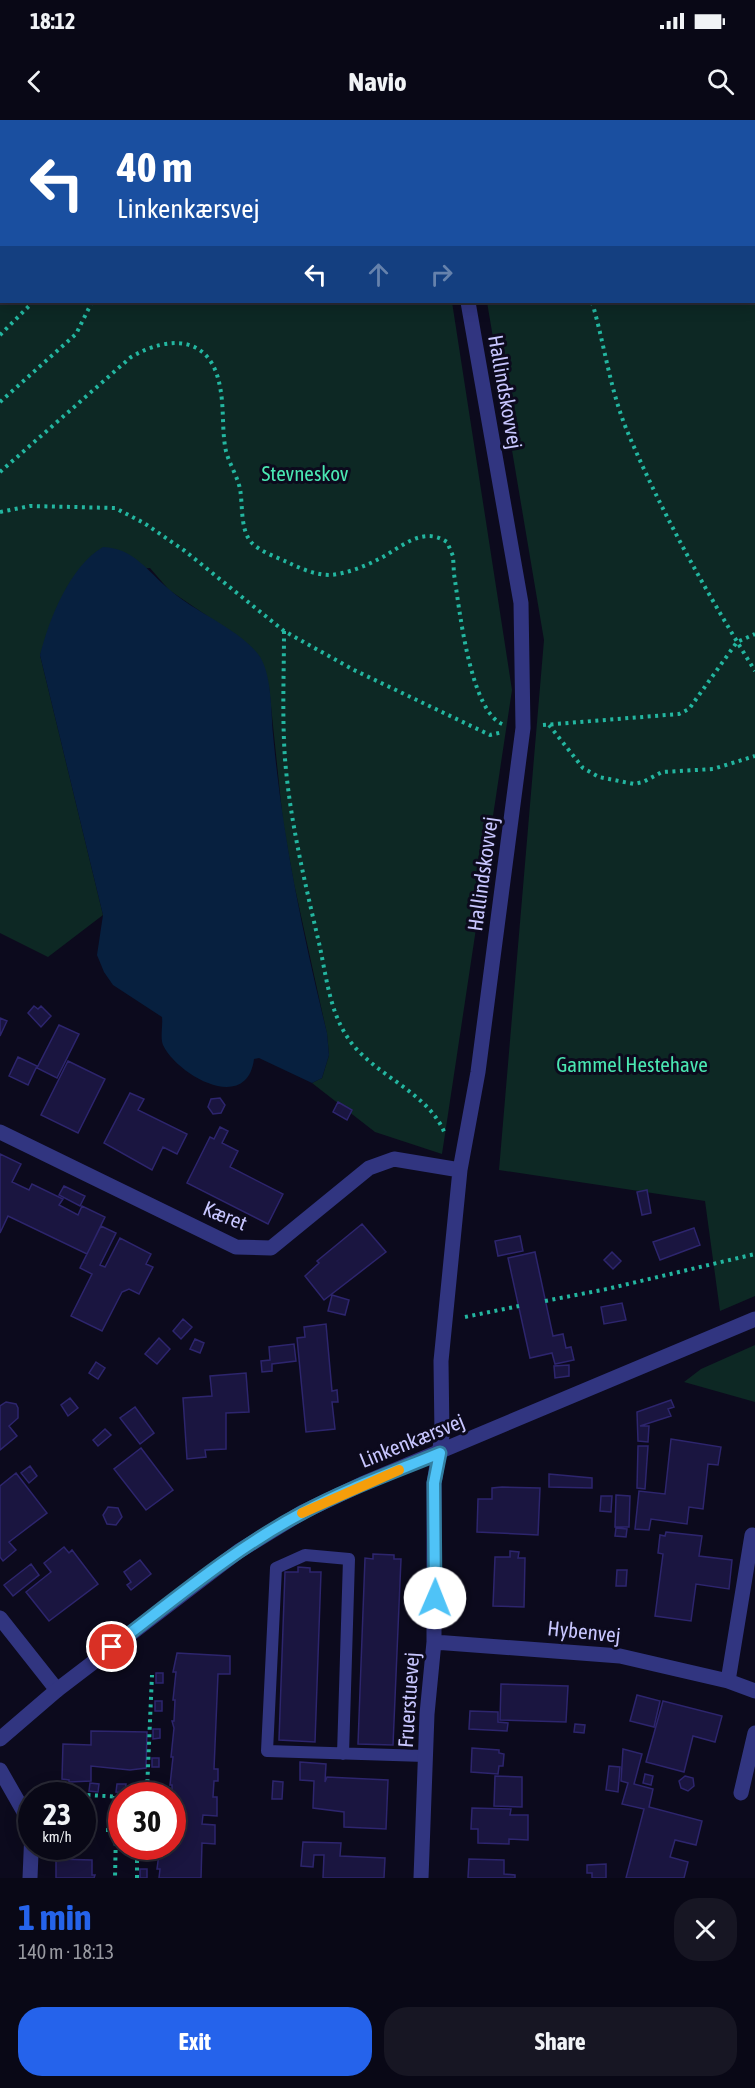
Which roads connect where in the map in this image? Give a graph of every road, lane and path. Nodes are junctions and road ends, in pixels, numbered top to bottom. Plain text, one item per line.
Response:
1 (32, 303) edge
2 (92, 303) edge
3 (468, 303) edge
4 (592, 303) edge
5 (0, 335) edge
6 (0, 402) edge
7 (0, 472) edge
8 (0, 512) edge
9 (284, 631) junction
10 (755, 634) edge
11 (737, 642) junction
12 (755, 671) edge
13 (523, 728) junction
14 (755, 756) edge
15 (0, 1132) edge
16 (444, 1167) junction
17 (460, 1170) junction
18 (755, 1254) edge
19 (545, 1300) dead end
20 (519, 1306) dead end
21 (446, 1318) junction
22 (755, 1319) edge
23 (440, 1453) junction
24 (752, 1534) dead end
25 (0, 1618) edge
26 (434, 1642) junction
27 (152, 1675) dead end
28 (728, 1681) junction
29 (57, 1690) junction
30 (755, 1691) edge
31 (755, 1733) edge
32 (0, 1739) edge
33 (343, 1754) junction
34 (425, 1756) junction
35 (0, 1770) edge
36 (147, 1782) edge
37 (12, 1791) junction
38 (741, 1793) dead end
39 (108, 1796) edge
40 (18, 1802) edge
41 (31, 1860) edge
42 (115, 1860) edge
43 (138, 1860) edge
44 (30, 1878) edge
45 (115, 1878) edge
46 (137, 1878) edge
47 (421, 1878) edge

1 - 5 path
2 - 6 path
3 - 13 street, Hallindskovvej
4 - 11 path
7 - 13 path
8 - 9 path
9 - 13 path
9 - 16 path
10 - 11 path
11 - 12 path
11 - 14 path
13 - 17 street, Hallindskovvej
15 - 16 street, Kæret
16 - 17 street, Kæret
17 - 21 street, Hallindskovvej
18 - 19 path
20 - 21 path
21 - 23 street, Hallindskovvej
22 - 23 street, Linkenkærsvej
23 - 26 street, Fruerstuevej
23 - 29 street, Linkenkærsvej
24 - 28 street
25 - 29 street
26 - 28 street, Hybenvej
26 - 34 street, Fruerstuevej
27 - 36 path
28 - 30 street, Hybenvej
29 - 32 street, Linkenkærsvej
31 - 38 street
33 - 33 lane
33 - 34 lane
34 - 47 street, Fruerstuevej
35 - 37 street
37 - 39 path
37 - 40 street
41 - 44 street
42 - 45 path
43 - 46 path

